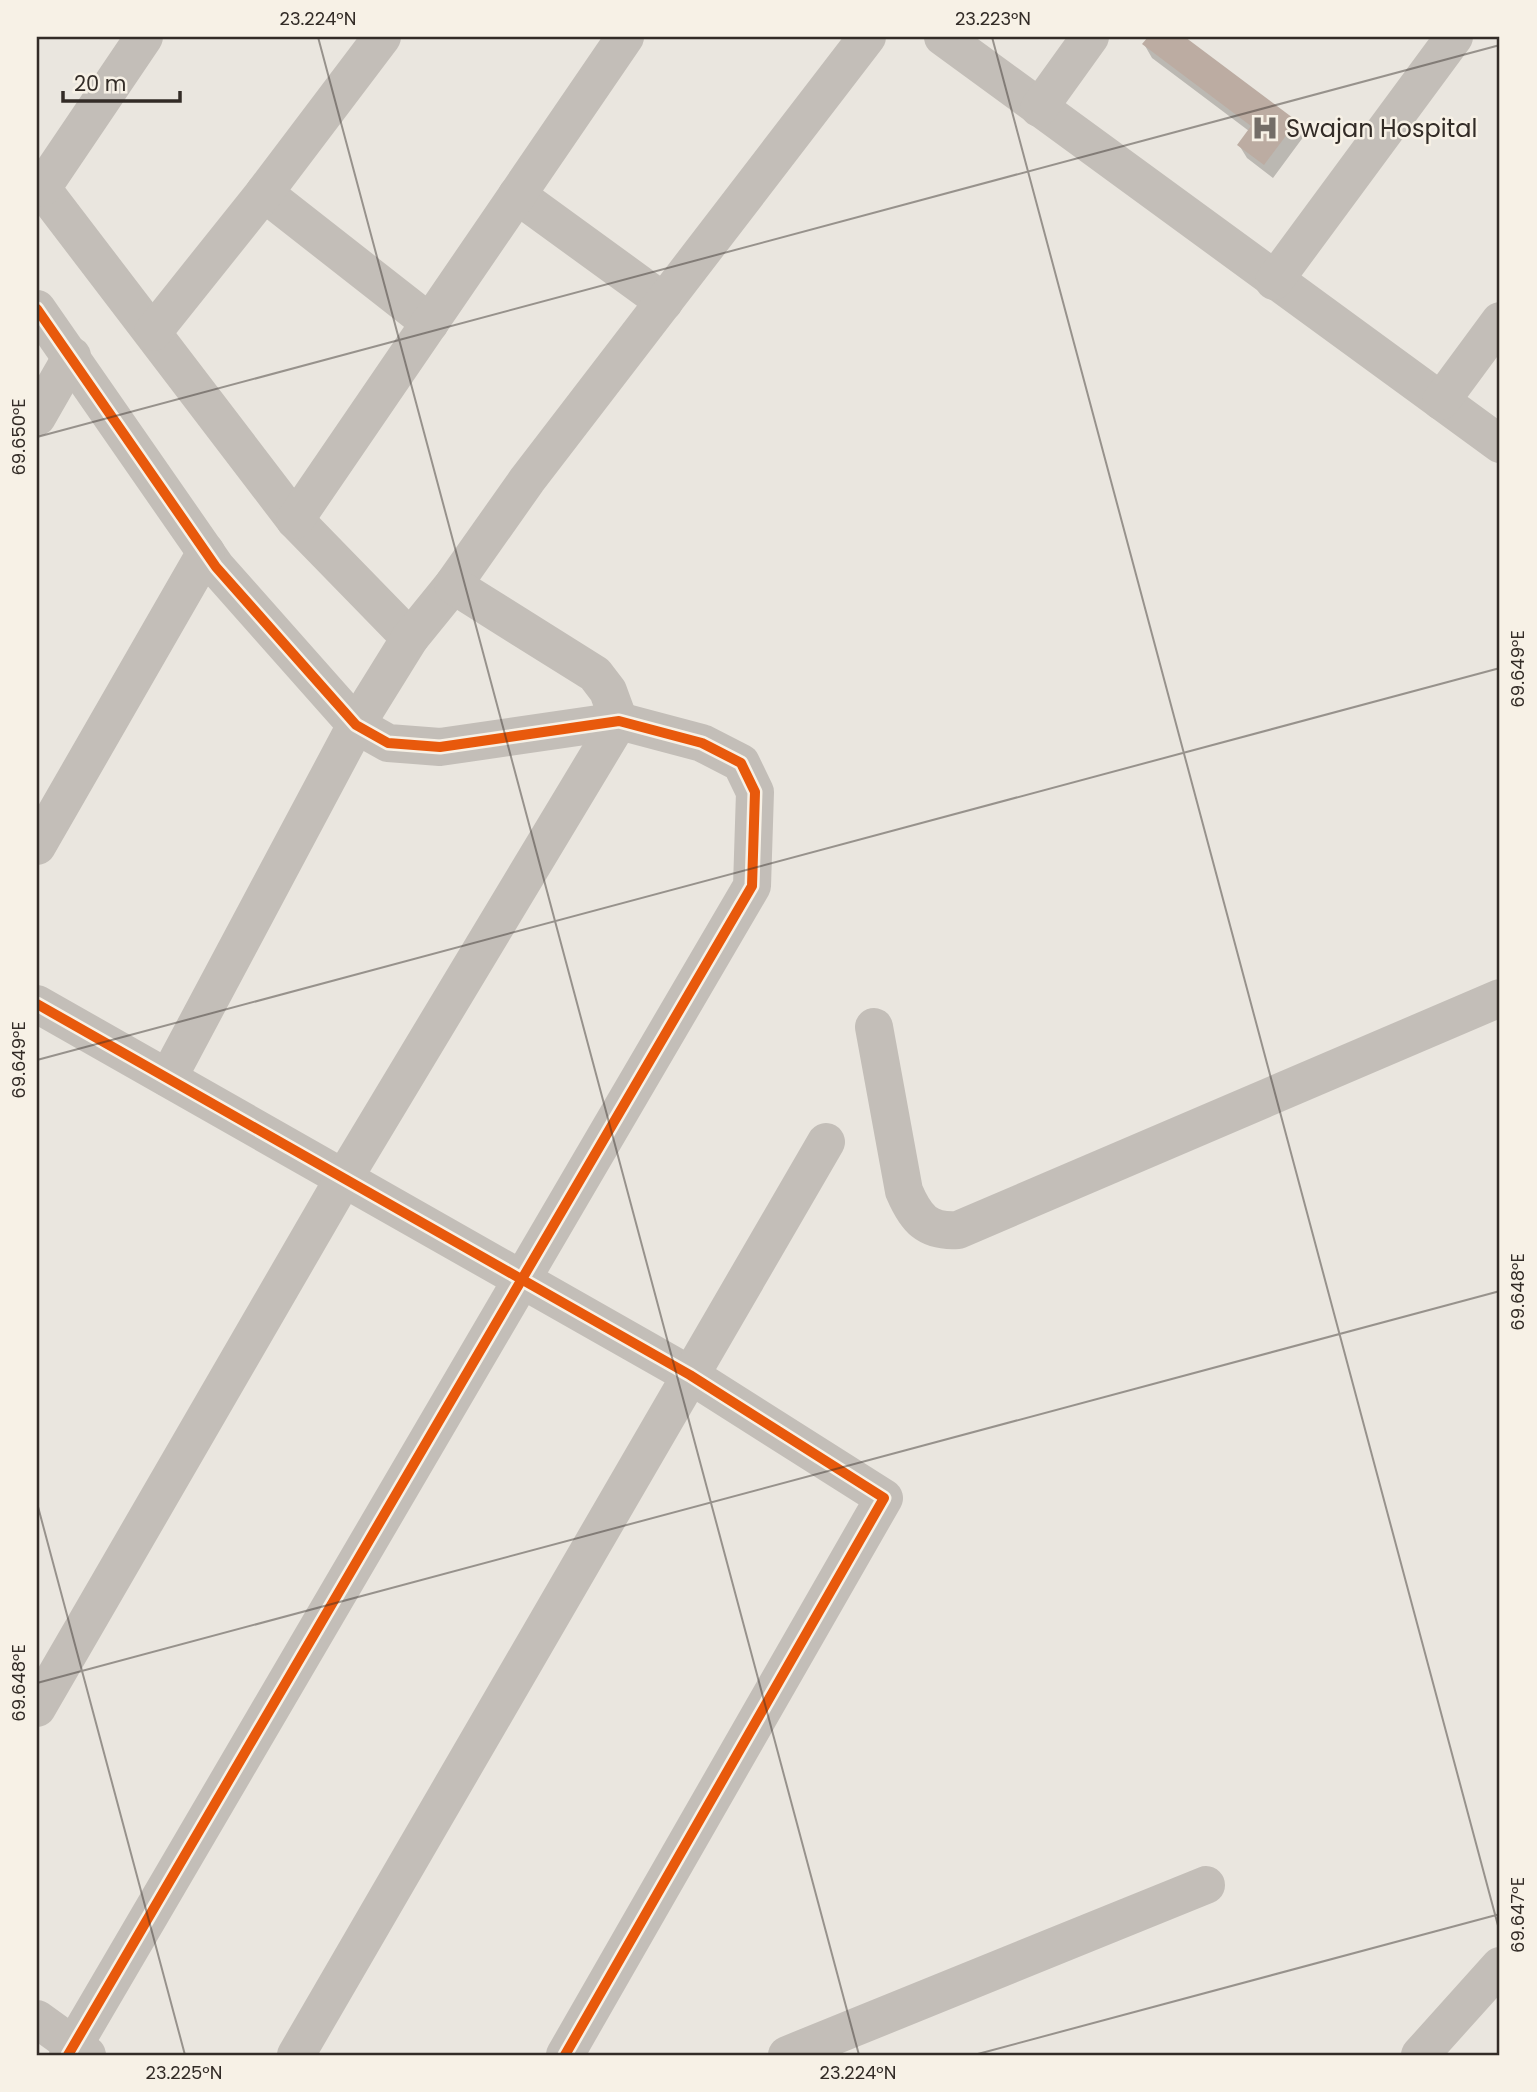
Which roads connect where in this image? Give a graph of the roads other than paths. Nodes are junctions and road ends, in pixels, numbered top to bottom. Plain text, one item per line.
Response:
1 (144, 37) edge
2 (382, 37) edge
3 (625, 37) edge
4 (867, 37) edge
5 (943, 37) edge
6 (1090, 37) edge
7 (1454, 37) edge
8 (1039, 108) junction
9 (39, 185) edge
10 (264, 193) junction
11 (517, 195) junction
12 (1274, 281) junction
13 (664, 302) junction
14 (37, 309) edge
15 (1500, 321) edge
16 (430, 323) junction
17 (153, 332) junction
18 (72, 356) junction
19 (1441, 401) junction
20 (37, 417) edge
21 (1500, 444) edge
22 (295, 520) junction
23 (206, 552) junction
24 (453, 585) junction
25 (410, 638) junction
26 (619, 721) junction
27 (356, 725) junction
28 (37, 846) edge
29 (1500, 998) edge
30 (37, 1004) edge
31 (874, 1027) dead end
32 (168, 1078) junction
33 (826, 1142) dead end
34 (344, 1178) junction
35 (522, 1279) junction
36 (690, 1375) junction
37 (37, 1708) edge
38 (1206, 1885) dead end
39 (1500, 1966) edge
40 (37, 2019) edge
41 (76, 2052) edge
42 (296, 2055) edge
43 (565, 2055) edge
44 (787, 2055) edge
45 (1420, 2055) edge

1 - 9 street
2 - 10 street
3 - 11 street
4 - 13 street
5 - 8 street
6 - 8 street
7 - 12 street
8 - 12 street
9 - 17 street
10 - 16 street
10 - 17 street
11 - 13 street
11 - 16 street
12 - 19 street
13 - 24 street
14 - 18 street
15 - 19 street
16 - 22 street
17 - 22 street
18 - 20 street
18 - 23 street
19 - 21 street
22 - 25 street
23 - 27 street
23 - 28 street
24 - 25 street
24 - 26 street
25 - 27 street
26 - 27 street
26 - 34 street
26 - 35 street
27 - 32 street
29 - 31 street
30 - 32 street
32 - 34 street
33 - 36 street
34 - 35 street
34 - 37 street
35 - 36 street
35 - 41 street
36 - 42 street
36 - 43 street
38 - 44 street
39 - 45 street
40 - 41 street

